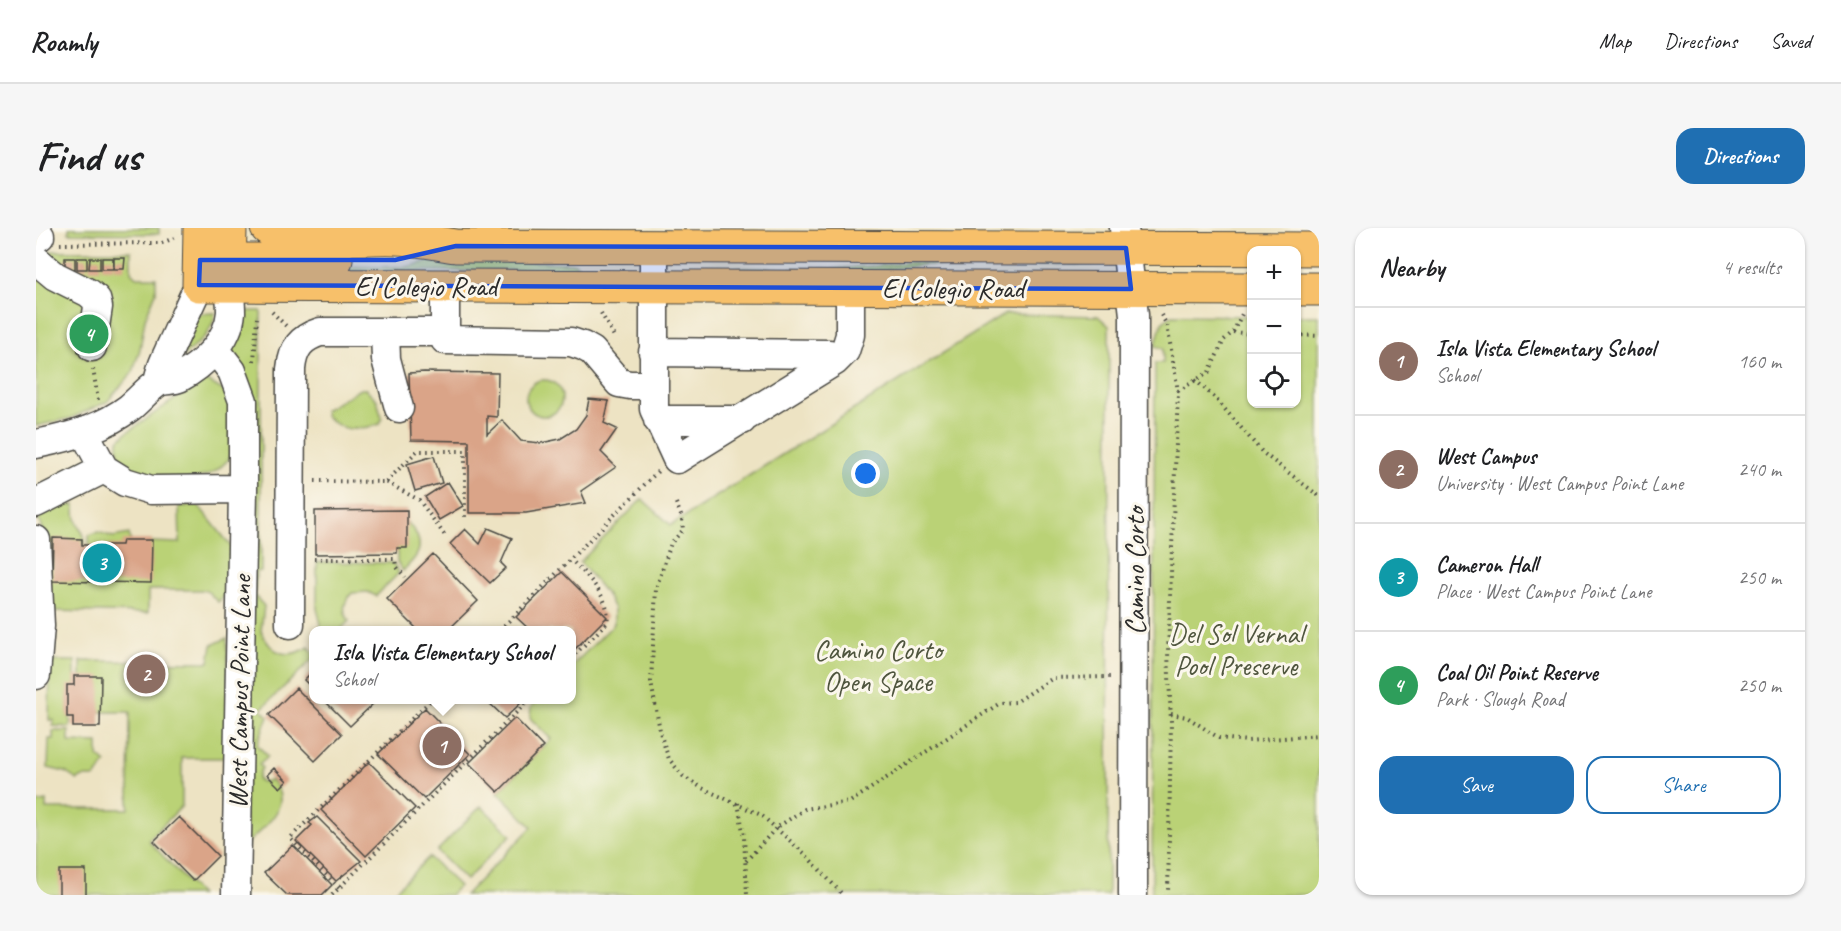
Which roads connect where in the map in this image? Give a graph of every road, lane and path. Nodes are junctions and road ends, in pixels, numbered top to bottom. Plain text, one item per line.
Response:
1 (267, 228) edge
2 (456, 237) edge
3 (1125, 238) edge
4 (37, 244) edge
5 (654, 246) junction
6 (1319, 249) edge
7 (209, 255) edge
8 (445, 286) junction
9 (654, 286) junction
10 (850, 287) junction
11 (1131, 288) junction
12 (1301, 289) edge
13 (1319, 289) edge
14 (1247, 300) edge
15 (267, 308) dead end
16 (1161, 315) dead end
17 (291, 331) dead end
18 (385, 332) junction
19 (445, 332) junction
20 (1233, 332) junction
21 (1247, 334) edge
22 (1301, 336) edge
23 (1319, 336) edge
24 (92, 347) joint
25 (215, 349) junction
26 (654, 352) junction
27 (835, 362) junction
28 (1195, 380) junction
29 (158, 382) junction
30 (654, 385) junction
31 (1178, 391) junction
32 (98, 401) dead end
33 (399, 408) dead end
34 (658, 420) junction
35 (742, 420) junction
36 (84, 432) junction
37 (36, 444) edge
38 (677, 459) junction
39 (104, 470) junction
40 (314, 482) dead end
41 (386, 482) junction
42 (243, 489) junction
43 (1319, 496) edge
44 (36, 503) edge
45 (676, 503) dead end
46 (465, 517) dead end
47 (446, 537) dead end
48 (36, 540) edge
49 (313, 559) dead end
50 (571, 560) junction
51 (405, 577) dead end
52 (38, 611) edge
53 (290, 624) dead end
54 (504, 626) edge
55 (576, 653) edge
56 (36, 675) edge
57 (1113, 676) dead end
58 (425, 704) edge
59 (524, 704) edge
60 (1171, 714) junction
61 (1319, 735) edge
62 (738, 803) junction
63 (776, 828) junction
64 (746, 861) junction
65 (339, 888) junction
66 (236, 895) edge
67 (332, 895) edge
68 (747, 895) edge
69 (843, 895) edge
70 (1133, 895) edge
71 (1168, 895) edge

1 - 2 main road, El Colegio Road
2 - 5 main road, El Colegio Road
2 - 7 main road, El Colegio Road
3 - 5 main road, El Colegio Road
3 - 6 main road, El Colegio Road
3 - 11 street, Camino Corto
4 - 7 path
4 - 24 street
5 - 9 street
7 - 8 main road, El Colegio Road
7 - 25 street
7 - 29 street
8 - 9 main road, El Colegio Road
8 - 19 street
9 - 10 main road, El Colegio Road
9 - 26 street
10 - 11 main road, El Colegio Road
10 - 27 street
11 - 14 main road, El Colegio Road
11 - 70 street, Camino Corto
12 - 13 main road
14 - 20 path
15 - 17 path
16 - 31 path
18 - 19 street
18 - 33 street
18 - 53 street
19 - 30 street
20 - 21 path
20 - 28 path
22 - 23 path
24 - 32 path
25 - 29 street
25 - 42 street, West Campus Point Lane
26 - 27 street
26 - 30 street
27 - 35 street
28 - 31 path
28 - 43 path
29 - 36 street
30 - 34 street
31 - 60 path
34 - 35 street
34 - 38 street
35 - 38 street
36 - 37 street
36 - 39 street
38 - 50 path
39 - 42 street
39 - 44 street
40 - 41 path
41 - 46 path
41 - 47 path
42 - 66 street, West Campus Point Lane
45 - 62 path
48 - 52 street
49 - 51 path
50 - 54 path
50 - 55 path
52 - 56 street
57 - 63 path
58 - 65 path
59 - 65 path
60 - 61 path
60 - 71 path
62 - 63 path
62 - 64 path
63 - 64 path
63 - 69 path
64 - 68 path
65 - 67 path

